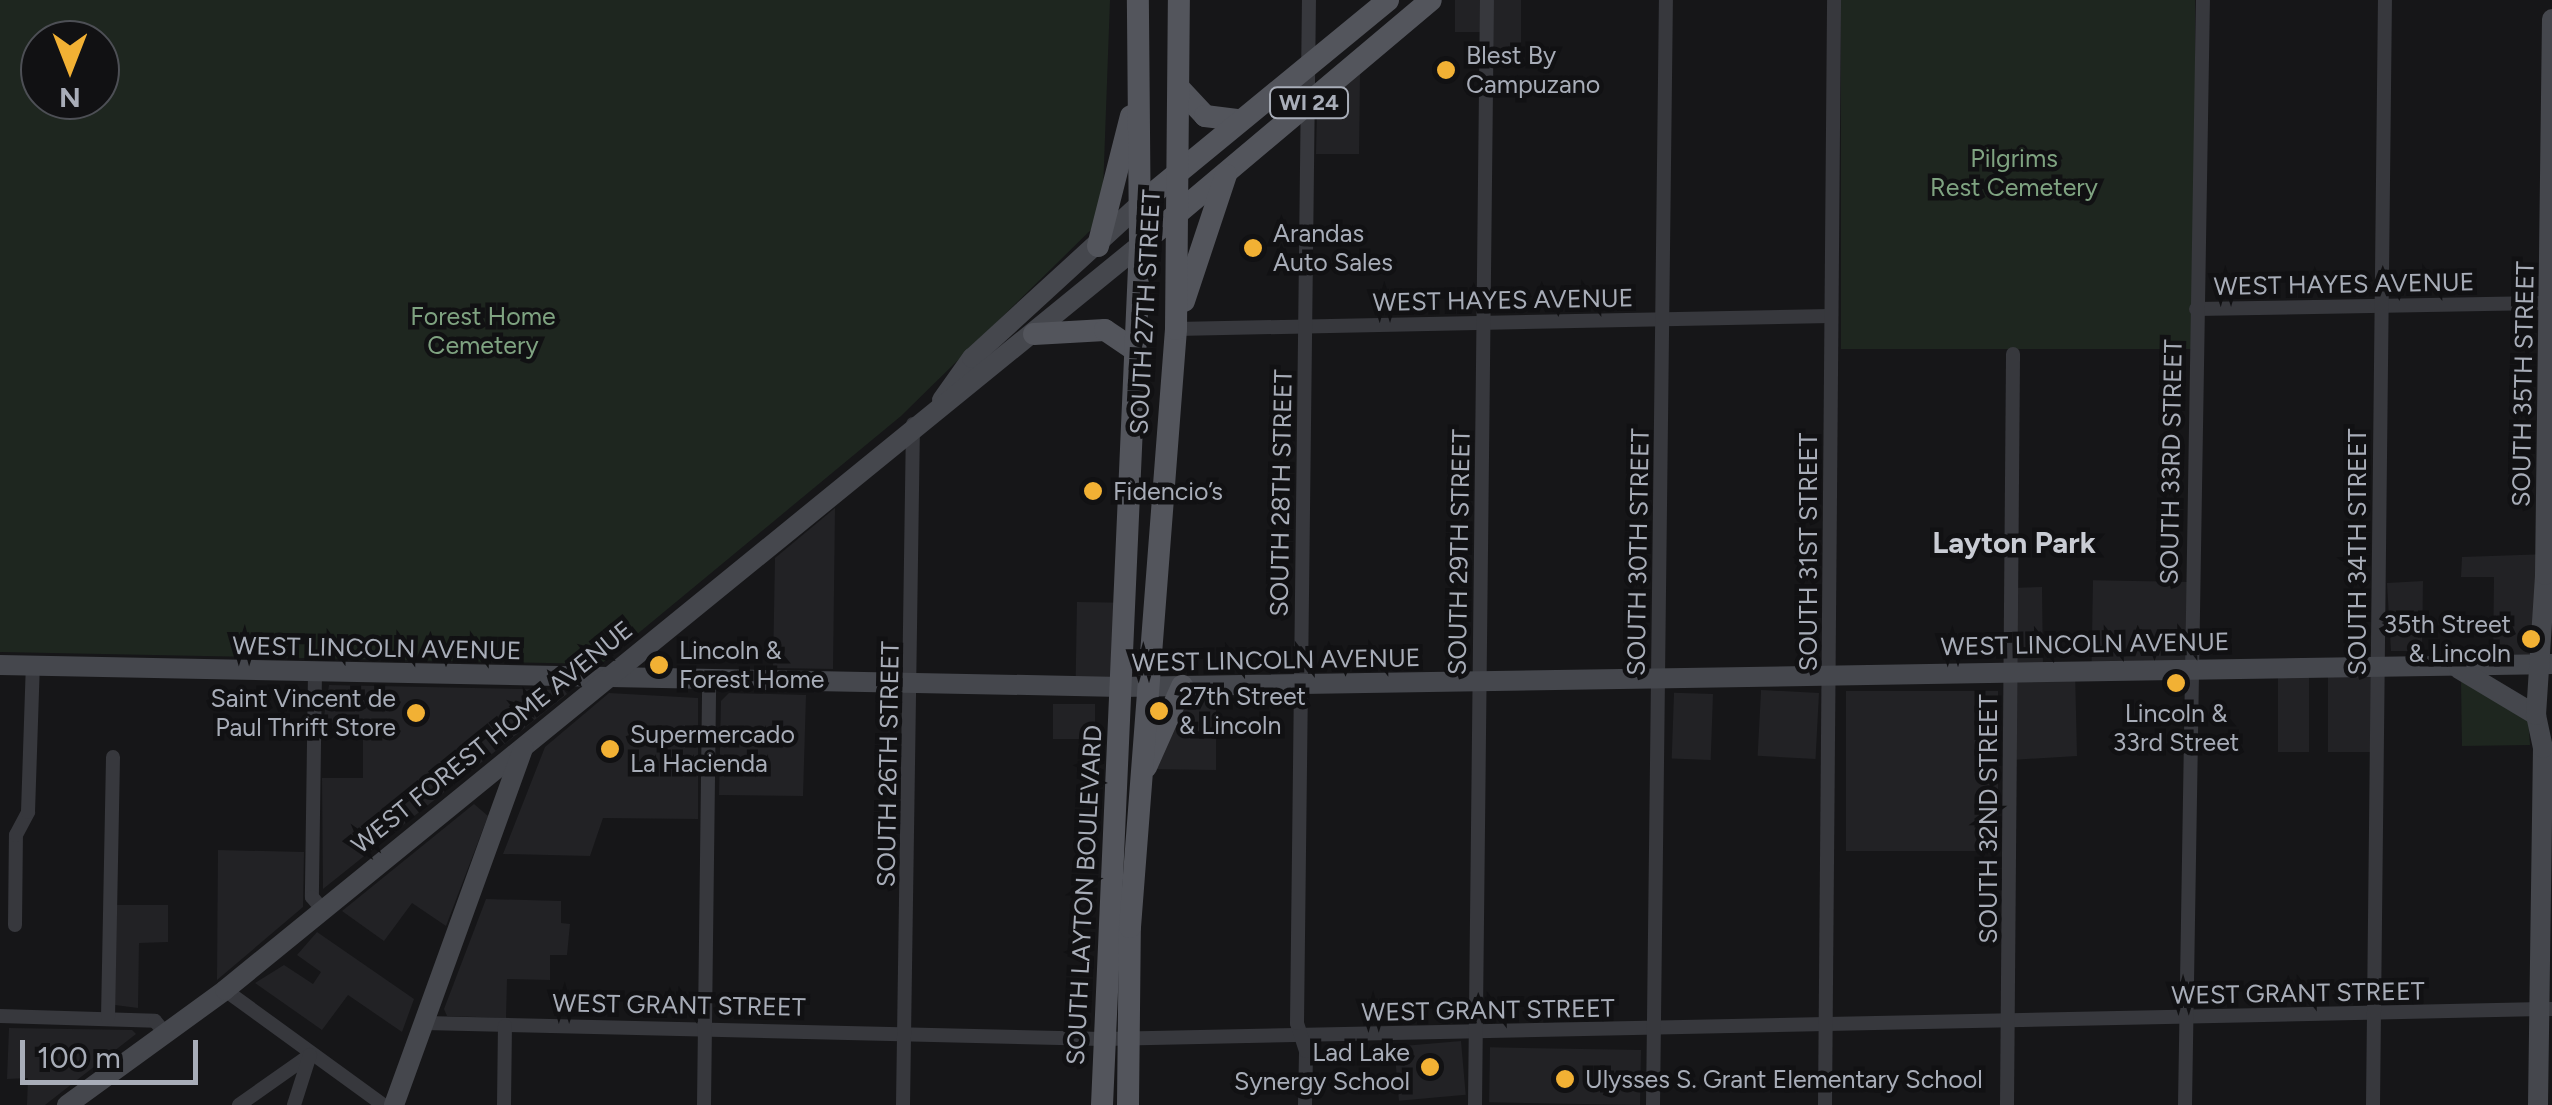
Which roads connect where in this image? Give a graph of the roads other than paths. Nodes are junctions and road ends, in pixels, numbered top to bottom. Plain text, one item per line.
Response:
1 (1138, 0) edge
2 (1178, 0) edge
3 (1309, 0) edge
4 (1388, 0) edge
5 (1431, 0) edge
6 (1487, 0) edge
7 (1666, 0) edge
8 (1834, 0) edge
9 (2202, 0) edge
10 (2385, 0) edge
11 (2546, 0) edge
12 (2550, 25) edge
13 (1309, 62) junction
14 (1139, 78) junction
15 (1180, 89) junction
16 (1308, 104) junction
17 (1239, 120) junction
18 (1179, 171) junction
19 (1226, 172) junction
20 (1140, 204) junction
21 (1179, 212) junction
22 (1140, 245) junction
23 (1098, 246) junction
24 (2550, 302) edge
25 (2382, 305) junction
26 (2196, 309) junction
27 (1831, 316) junction
28 (1663, 320) junction
29 (1484, 323) junction
30 (1306, 326) junction
31 (1176, 329) junction
32 (1034, 334) junction
33 (1135, 350) junction
34 (2013, 354) dead end
35 (942, 400) junction
36 (914, 424) junction
37 (2546, 663) edge
38 (0, 665) edge
39 (32, 665) junction
40 (2191, 666) junction
41 (2379, 666) junction
42 (2448, 666) junction
43 (2011, 670) junction
44 (315, 672) junction
45 (1830, 675) junction
46 (1659, 678) junction
47 (606, 679) junction
48 (709, 680) junction
49 (1480, 682) junction
50 (912, 684) junction
51 (1301, 684) junction
52 (1148, 686) junction
53 (1182, 686) junction
54 (1122, 687) junction
55 (2536, 715) junction
56 (2548, 739) edge
57 (523, 748) junction
58 (113, 756) dead end
59 (1140, 780) junction
60 (462, 798) junction
61 (501, 822) junction
62 (322, 910) junction
63 (15, 925) dead end
64 (225, 990) junction
65 (2546, 1009) edge
66 (2374, 1014) junction
67 (0, 1016) edge
68 (108, 1018) junction
69 (2188, 1018) junction
70 (2009, 1022) junction
71 (425, 1023) junction
72 (505, 1026) junction
73 (1826, 1026) junction
74 (706, 1028) junction
75 (1654, 1030) junction
76 (904, 1032) junction
77 (165, 1034) junction
78 (1476, 1034) junction
79 (1302, 1035) junction
80 (1103, 1038) junction
81 (1129, 1038) junction
82 (310, 1055) junction
83 (67, 1105) edge
84 (238, 1105) edge
85 (294, 1105) edge
86 (383, 1105) edge
87 (394, 1105) edge
88 (504, 1105) edge
89 (704, 1105) edge
90 (903, 1105) edge
91 (1102, 1105) edge
92 (1128, 1105) edge
93 (1305, 1105) edge
94 (1475, 1105) edge
95 (1653, 1105) edge
96 (1825, 1105) edge
97 (2007, 1105) edge
98 (2186, 1105) edge
99 (2373, 1105) edge
100 (2538, 1105) edge

1 - 14 main road, SOUTH 27TH STREET
2 - 15 main road, SOUTH 27TH STREET
3 - 13 street, SOUTH 28TH STREET
4 - 13 main road, WEST FOREST HOME AVENUE / WI 24
5 - 16 main road, WEST FOREST HOME AVENUE / WI 24
6 - 29 street, SOUTH 29TH STREET
7 - 28 street, SOUTH 30TH STREET
8 - 27 street, SOUTH 31ST STREET
9 - 26 street, SOUTH 33RD STREET
10 - 25 street, SOUTH 34TH STREET
11 - 12 main road, SOUTH 35TH STREET
12 - 24 main road, SOUTH 35TH STREET
13 - 16 street, SOUTH 28TH STREET
13 - 17 main road, WEST FOREST HOME AVENUE / WI 24
14 - 20 main road, SOUTH 27TH STREET
14 - 23 main road
15 - 17 main road
15 - 18 main road, SOUTH 27TH STREET
16 - 19 main road, WEST FOREST HOME AVENUE / WI 24
16 - 30 street, SOUTH 28TH STREET
17 - 18 main road, WEST FOREST HOME AVENUE / WI 24
18 - 20 main road, WEST FOREST HOME AVENUE / WI 24
18 - 21 main road, SOUTH 27TH STREET
19 - 21 main road, WEST FOREST HOME AVENUE / WI 24
19 - 31 main road
20 - 22 main road, SOUTH 27TH STREET
20 - 23 main road, WEST FOREST HOME AVENUE
21 - 22 main road, WEST FOREST HOME AVENUE / WI 24
21 - 31 main road, SOUTH 27TH STREET
22 - 32 main road, WEST FOREST HOME AVENUE
22 - 33 main road, SOUTH 27TH STREET
23 - 35 main road, WEST FOREST HOME AVENUE
24 - 25 street, WEST HAYES AVENUE
24 - 37 main road, SOUTH 35TH STREET
25 - 26 street, WEST HAYES AVENUE
25 - 41 street, SOUTH 34TH STREET
26 - 40 street, SOUTH 33RD STREET
27 - 28 street, WEST HAYES AVENUE
27 - 45 street, SOUTH 31ST STREET
28 - 29 street, WEST HAYES AVENUE
28 - 46 street, SOUTH 30TH STREET
29 - 30 street, WEST HAYES AVENUE
29 - 49 street, SOUTH 29TH STREET
30 - 31 street, WEST HAYES AVENUE
30 - 51 street, SOUTH 28TH STREET
31 - 52 main road, SOUTH 27TH STREET
32 - 33 main road
32 - 35 main road, WEST FOREST HOME AVENUE
33 - 54 main road, SOUTH 27TH STREET
34 - 43 street, SOUTH 32ND STREET
35 - 36 main road, WEST FOREST HOME AVENUE
36 - 47 main road, WEST FOREST HOME AVENUE
36 - 50 street, SOUTH 26TH STREET
37 - 42 main road, WEST LINCOLN AVENUE
37 - 55 main road, SOUTH 35TH STREET
38 - 39 main road, WEST LINCOLN AVENUE
39 - 44 main road, WEST LINCOLN AVENUE
39 - 63 street
40 - 41 main road, WEST LINCOLN AVENUE
40 - 43 main road, WEST LINCOLN AVENUE
40 - 69 street, SOUTH 33RD STREET
41 - 42 main road, WEST LINCOLN AVENUE
41 - 66 street, SOUTH 34TH STREET
42 - 55 main road
43 - 45 main road, WEST LINCOLN AVENUE
43 - 70 street, SOUTH 32ND STREET
44 - 47 main road, WEST LINCOLN AVENUE
44 - 62 street
45 - 46 main road, WEST LINCOLN AVENUE
45 - 73 street, SOUTH 31ST STREET
46 - 49 main road, WEST LINCOLN AVENUE
46 - 75 street, SOUTH 30TH STREET
47 - 48 main road, WEST LINCOLN AVENUE
47 - 57 main road, WEST FOREST HOME AVENUE
48 - 50 main road, WEST LINCOLN AVENUE
48 - 74 street
49 - 51 main road, WEST LINCOLN AVENUE
49 - 78 street, SOUTH 29TH STREET
50 - 54 main road, WEST LINCOLN AVENUE
50 - 76 street, SOUTH 26TH STREET
51 - 53 main road, WEST LINCOLN AVENUE
51 - 79 street, SOUTH 28TH STREET
52 - 53 main road, WEST LINCOLN AVENUE
52 - 54 main road, WEST LINCOLN AVENUE
52 - 59 main road, SOUTH LAYTON BOULEVARD
53 - 59 main road
54 - 80 main road, SOUTH LAYTON BOULEVARD
55 - 56 main road, SOUTH 35TH STREET
56 - 65 main road, SOUTH 35TH STREET
57 - 60 main road, WEST FOREST HOME AVENUE
57 - 61 main road
58 - 68 street
59 - 81 main road, SOUTH LAYTON BOULEVARD
60 - 61 main road
60 - 62 main road, WEST FOREST HOME AVENUE
61 - 71 main road
62 - 64 main road, WEST FOREST HOME AVENUE
64 - 77 main road, WEST FOREST HOME AVENUE
64 - 82 street
65 - 66 street, WEST GRANT STREET
65 - 100 main road, SOUTH 35TH STREET
66 - 69 street, WEST GRANT STREET
66 - 99 street, SOUTH 34TH STREET
67 - 68 street
68 - 77 street
69 - 70 street, WEST GRANT STREET
69 - 98 street, SOUTH 33RD STREET
70 - 73 street, WEST GRANT STREET
70 - 97 street, SOUTH 32ND STREET
71 - 72 street, WEST GRANT STREET
71 - 87 main road
72 - 74 street, WEST GRANT STREET
72 - 88 street
73 - 75 street, WEST GRANT STREET
73 - 96 street, SOUTH 31ST STREET
74 - 76 street, WEST GRANT STREET
74 - 89 street
75 - 78 street, WEST GRANT STREET
75 - 95 street, SOUTH 30TH STREET
76 - 80 street, WEST GRANT STREET
76 - 90 street, SOUTH 26TH STREET
77 - 83 main road, WEST FOREST HOME AVENUE
78 - 79 street, WEST GRANT STREET
78 - 94 street, SOUTH 29TH STREET
79 - 81 street, WEST GRANT STREET
79 - 93 street, SOUTH 28TH STREET
80 - 81 street, WEST GRANT STREET
80 - 91 main road, SOUTH LAYTON BOULEVARD
81 - 92 main road, SOUTH LAYTON BOULEVARD
82 - 84 street
82 - 85 street
82 - 86 street

